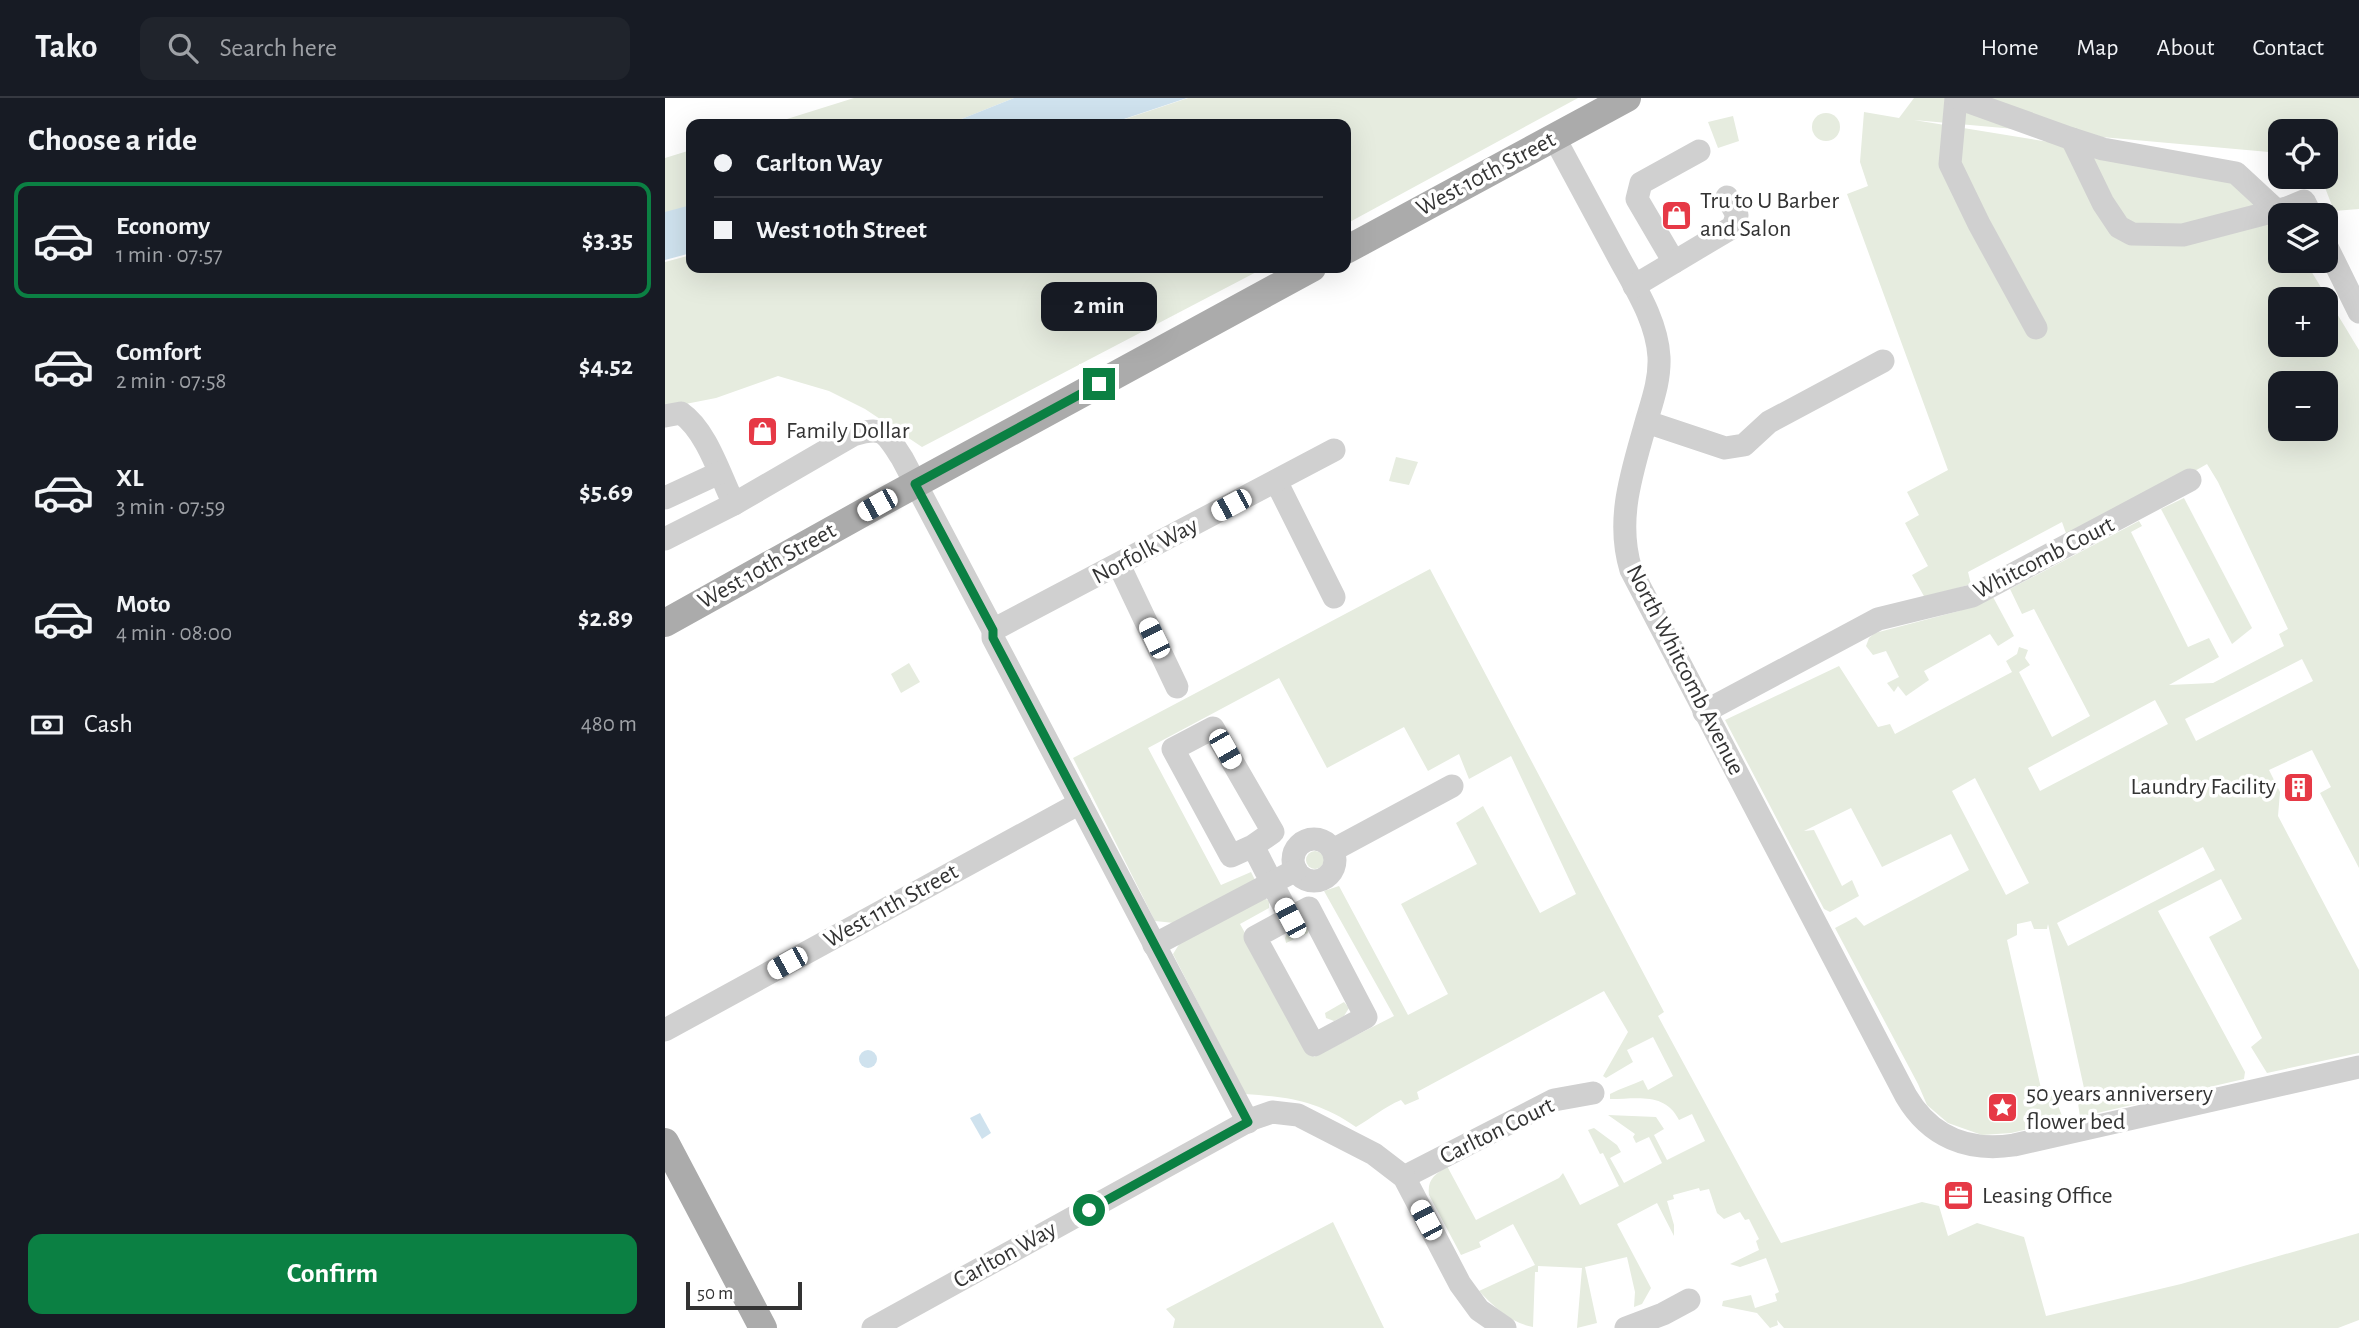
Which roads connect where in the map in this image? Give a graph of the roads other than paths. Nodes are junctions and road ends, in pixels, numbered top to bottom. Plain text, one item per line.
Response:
1 (1627, 98) edge
2 (1957, 98) edge
3 (1554, 137) junction
4 (2072, 139) junction
5 (1699, 151) dead end
6 (1727, 197) dead end
7 (2268, 203) edge
8 (2268, 212) edge
9 (1351, 247) edge
10 (1674, 262) junction
11 (2338, 269) edge
12 (1302, 273) edge
13 (1634, 286) junction
14 (2359, 312) edge
15 (2036, 328) dead end
16 (1883, 361) dead end
17 (665, 416) edge
18 (1647, 422) junction
19 (1334, 450) dead end
20 (719, 473) junction
21 (2190, 480) dead end
22 (1276, 481) junction
23 (915, 484) junction
24 (665, 498) edge
25 (734, 504) junction
26 (665, 539) edge
27 (1119, 565) junction
28 (1334, 597) dead end
29 (665, 623) edge
30 (993, 630) junction
31 (1177, 687) dead end
32 (1705, 712) junction
33 (1452, 786) dead end
34 (1080, 803) junction
35 (1253, 846) junction
36 (1271, 882) junction
37 (1290, 918) junction
38 (1154, 945) junction
39 (665, 1030) edge
40 (2359, 1067) edge
41 (1593, 1093) dead end
42 (1248, 1122) junction
43 (665, 1142) edge
44 (1404, 1177) junction
45 (1689, 1300) dead end
46 (763, 1328) edge
47 (873, 1328) edge
48 (1504, 1328) edge
49 (1626, 1328) edge

1 - 3 main road, West 10th Street
2 - 4 street
2 - 15 street
3 - 9 main road, West 10th Street
3 - 13 street, North Whitcomb Avenue
4 - 7 street
4 - 8 street
5 - 10 street
6 - 10 street
10 - 13 street
11 - 14 street
12 - 23 main road, West 10th Street
13 - 18 street, North Whitcomb Avenue
16 - 18 street
17 - 20 street
18 - 32 street, North Whitcomb Avenue
19 - 22 street, Norfolk Way
20 - 24 street
20 - 25 street
21 - 32 street, Whitcomb Court
22 - 27 street, Norfolk Way
22 - 28 street
23 - 25 street
23 - 29 main road, West 10th Street
23 - 30 street
25 - 26 street
27 - 30 street, Norfolk Way
27 - 31 street
30 - 34 street
32 - 40 street, North Whitcomb Avenue
33 - 36 street
34 - 38 street
34 - 39 street, West 11th Street
35 - 35 street
35 - 36 street
36 - 37 street
36 - 38 street
37 - 37 street
38 - 42 street
41 - 44 street, Carlton Court
42 - 44 street, Carlton Way
42 - 47 street, Carlton Way
43 - 46 main road
44 - 48 street
45 - 49 street

